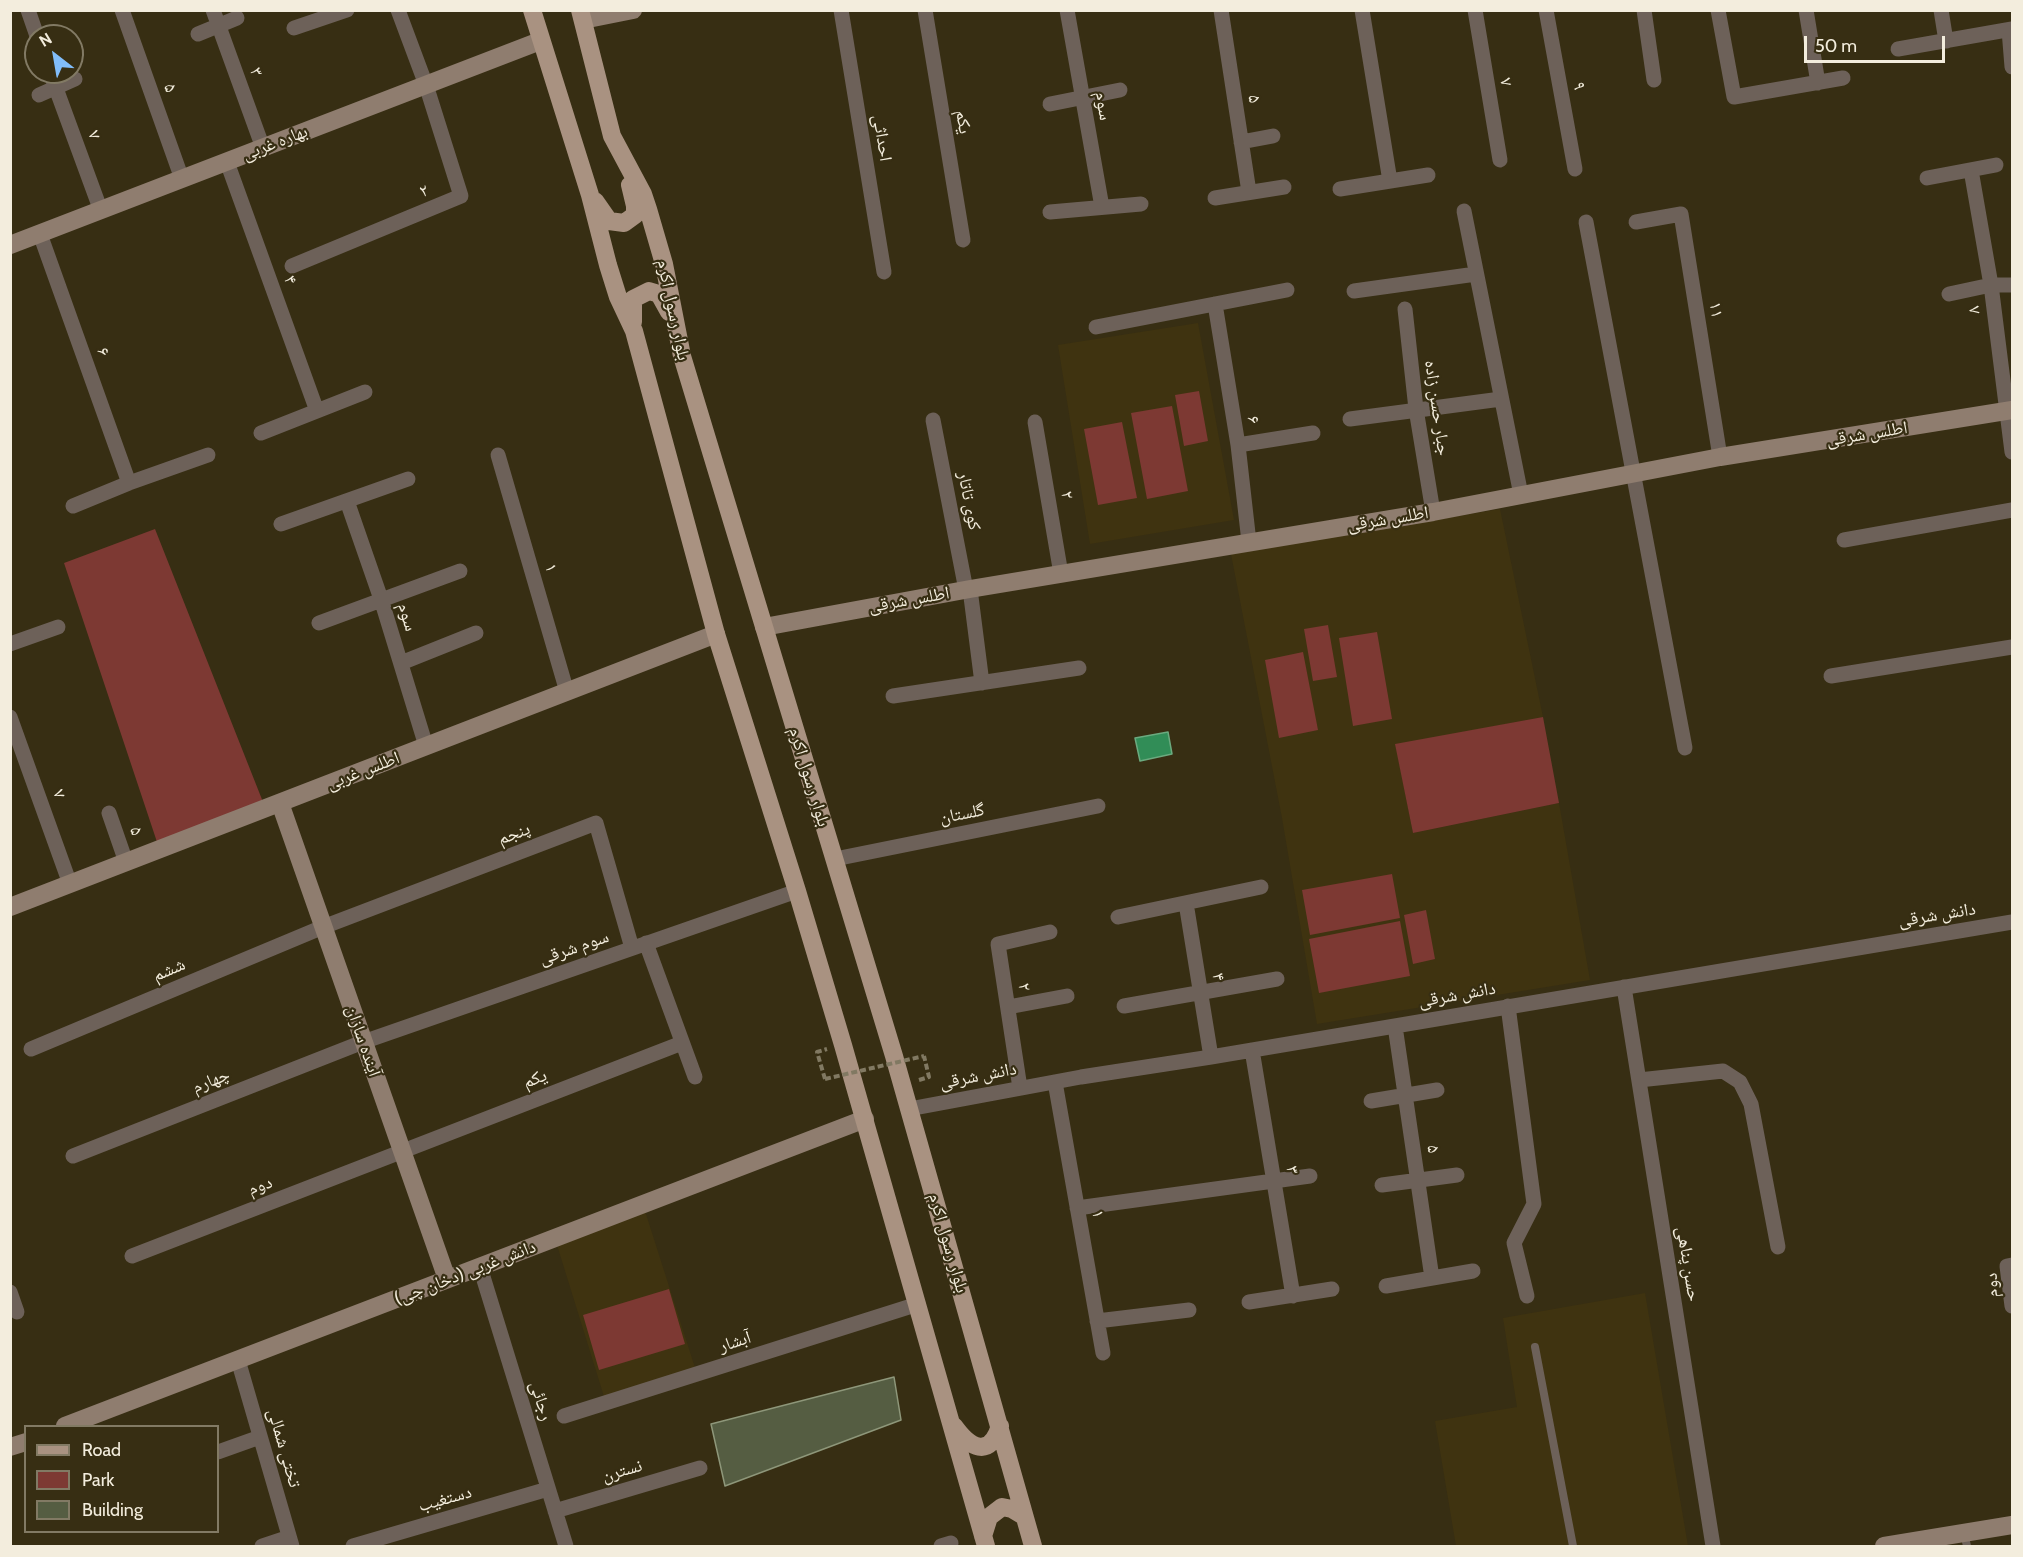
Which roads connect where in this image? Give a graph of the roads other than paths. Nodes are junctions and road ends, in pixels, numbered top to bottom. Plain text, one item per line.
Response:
1 (122, 10) edge
2 (213, 10) edge
3 (347, 10) edge
4 (398, 10) edge
5 (532, 10) edge
6 (633, 10) edge
7 (841, 10) edge
8 (925, 10) edge
9 (1067, 10) edge
10 (1221, 10) edge
11 (1362, 10) edge
12 (1474, 10) edge
13 (1546, 10) edge
14 (1644, 10) edge
15 (1718, 10) edge
16 (1806, 10) edge
17 (1941, 10) edge
18 (582, 15) edge
19 (237, 18) dead end
20 (218, 26) junction
21 (294, 28) dead end
22 (2011, 29) edge
23 (198, 34) dead end
24 (540, 41) junction
25 (1946, 41) junction
26 (1898, 49) dead end
27 (2013, 67) edge
28 (1843, 78) dead end
29 (1654, 80) dead end
30 (1818, 83) junction
31 (55, 84) edge
32 (63, 84) edge
33 (426, 84) junction
34 (56, 87) junction
35 (1120, 90) dead end
36 (39, 95) dead end
37 (1082, 98) junction
38 (1050, 104) dead end
39 (1273, 136) dead end
40 (1241, 142) junction
41 (263, 148) junction
42 (1500, 160) dead end
43 (227, 162) junction
44 (627, 165) junction
45 (1996, 165) dead end
46 (1575, 169) dead end
47 (1971, 170) junction
48 (1428, 175) dead end
49 (1927, 178) dead end
50 (182, 179) junction
51 (1390, 181) junction
52 (1284, 186) dead end
53 (1340, 189) dead end
54 (1249, 192) junction
55 (590, 195) junction
56 (1215, 198) dead end
57 (1141, 204) dead end
58 (1102, 207) junction
59 (101, 211) junction
60 (1464, 211) dead end
61 (1050, 212) dead end
62 (1586, 222) dead end
63 (1636, 222) dead end
64 (40, 234) junction
65 (963, 240) dead end
66 (10, 245) edge
67 (292, 266) dead end
68 (884, 272) dead end
69 (1476, 274) junction
70 (1991, 285) junction
71 (2013, 285) edge
72 (1287, 290) dead end
73 (1354, 291) dead end
74 (1949, 294) dead end
75 (1215, 304) junction
76 (1405, 309) dead end
77 (676, 324) junction
78 (1096, 327) dead end
79 (634, 331) junction
80 (365, 392) dead end
81 (1501, 399) junction
82 (1416, 409) junction
83 (317, 411) junction
84 (2009, 411) edge
85 (1350, 419) dead end
86 (933, 420) dead end
87 (1035, 422) dead end
88 (261, 433) dead end
89 (1312, 433) dead end
90 (1238, 445) junction
91 (2013, 452) edge
92 (208, 455) dead end
93 (498, 455) dead end
94 (1720, 457) junction
95 (1634, 475) junction
96 (408, 479) dead end
97 (129, 483) junction
98 (1521, 495) junction
99 (347, 501) junction
100 (73, 506) dead end
101 (2013, 510) edge
102 (1433, 512) junction
103 (281, 524) dead end
104 (1844, 540) dead end
105 (1249, 542) junction
106 (460, 571) dead end
107 (1061, 574) junction
108 (968, 589) junction
109 (381, 599) junction
110 (319, 623) dead end
111 (58, 627) dead end
112 (764, 627) junction
113 (476, 633) dead end
114 (716, 634) junction
115 (10, 644) edge
116 (2013, 647) edge
117 (401, 663) junction
118 (1079, 668) dead end
119 (1831, 676) dead end
120 (982, 682) junction
121 (567, 692) junction
122 (893, 696) dead end
123 (10, 717) edge
124 (426, 746) junction
125 (1685, 748) dead end
126 (280, 803) junction
127 (1098, 806) dead end
128 (109, 813) dead end
129 (835, 860) junction
130 (126, 862) junction
131 (70, 884) junction
132 (1261, 887) dead end
133 (797, 891) junction
134 (1186, 903) junction
135 (10, 907) edge
136 (1118, 917) dead end
137 (2013, 922) edge
138 (323, 927) junction
139 (1050, 932) dead end
140 (639, 946) junction
141 (1277, 979) dead end
142 (1624, 987) junction
143 (1201, 991) junction
144 (1067, 996) dead end
145 (1124, 1006) dead end
146 (1508, 1006) junction
147 (1008, 1007) junction
148 (1395, 1026) junction
149 (363, 1042) junction
150 (682, 1043) junction
151 (31, 1049) dead end
152 (1252, 1050) junction
153 (1211, 1057) junction
154 (695, 1077) dead end
155 (1639, 1080) junction
156 (1055, 1082) junction
157 (1020, 1088) junction
158 (1437, 1090) dead end
159 (1405, 1095) junction
160 (1371, 1101) dead end
161 (909, 1109) junction
162 (865, 1119) junction
163 (402, 1153) junction
164 (73, 1156) dead end
165 (1457, 1175) dead end
166 (1310, 1176) dead end
167 (1418, 1180) junction
168 (1274, 1182) junction
169 (1382, 1185) dead end
170 (1077, 1208) junction
171 (1778, 1247) dead end
172 (132, 1256) dead end
173 (2013, 1265) edge
174 (480, 1267) junction
175 (1473, 1271) dead end
176 (1432, 1278) junction
177 (447, 1279) junction
178 (1386, 1286) dead end
179 (1332, 1289) dead end
180 (10, 1292) edge
181 (1293, 1296) junction
182 (1527, 1296) dead end
183 (1249, 1302) dead end
184 (918, 1304) junction
185 (2013, 1306) edge
186 (1189, 1310) dead end
187 (17, 1312) dead end
188 (1097, 1321) junction
189 (1535, 1347) dead end
190 (1103, 1353) dead end
191 (238, 1360) junction
192 (564, 1416) dead end
193 (951, 1422) junction
194 (68, 1425) edge
195 (1000, 1426) junction
196 (260, 1437) junction
197 (219, 1452) edge
198 (700, 1468) dead end
199 (548, 1489) junction
200 (555, 1511) junction
201 (1023, 1515) junction
202 (2013, 1525) edge
203 (1966, 1540) edge
204 (985, 1541) edge
205 (291, 1542) edge
206 (262, 1546) edge
207 (353, 1546) edge
208 (566, 1546) edge
209 (1033, 1546) edge
210 (1573, 1546) edge
211 (1713, 1546) edge
212 (1884, 1546) edge

1 - 50 street, ۵
2 - 20 street, ۳
3 - 21 street
4 - 33 street
5 - 24 main road
6 - 18 street
7 - 68 street, احداثی
8 - 65 street, یکم
9 - 37 street, سوم
10 - 40 street, ۵
11 - 51 street
12 - 42 street, ۷
13 - 46 street, ۹
14 - 29 street
15 - 30 street
16 - 30 street
17 - 25 street
18 - 44 main road, بلوار رسول اکرم
19 - 20 street
20 - 23 street
20 - 41 street, ۳
22 - 25 street
22 - 27 street
24 - 33 street, بهاره غربی
24 - 55 main road
25 - 26 street
28 - 30 street
31 - 34 street, ۷
32 - 34 street
33 - 41 street, بهاره غربی
33 - 67 street, ۲
34 - 36 street
34 - 59 street, ۷
35 - 37 street
37 - 38 street
37 - 58 street, سوم
39 - 40 street
40 - 54 street, ۵
41 - 43 street, بهاره غربی
43 - 50 street, بهاره غربی
43 - 83 street, ۴
44 - 55 main road
44 - 77 main road, بلوار رسول اکرم
45 - 47 street
47 - 49 street
47 - 70 street, ۸
48 - 51 street
50 - 59 street, بهاره غربی
51 - 53 street
52 - 54 street
54 - 56 street
55 - 79 main road
57 - 58 street
58 - 61 street
59 - 64 street, بهاره غربی
60 - 69 street
62 - 95 street
63 - 94 street, ۱۱
64 - 66 street, بهاره غربی
64 - 97 street, ۶
69 - 73 street
69 - 81 street
70 - 71 street
70 - 74 street
70 - 84 street, ۸
72 - 75 street
75 - 78 street
75 - 90 street, ۶
76 - 82 street, جبار حسن زاده
77 - 79 main road
77 - 112 main road, بلوار رسول اکرم
79 - 114 main road
80 - 83 street
81 - 82 street
81 - 98 street
82 - 85 street
82 - 102 street, جبار حسن زاده
83 - 88 street
84 - 91 street, ۸
84 - 94 street, اطلس شرقی
86 - 108 street, کوی تاتار
87 - 107 street, ۲
89 - 90 street
90 - 105 street, ۶
92 - 97 street
93 - 121 street, ۱
94 - 95 street, اطلس شرقی
95 - 98 street, اطلس شرقی
95 - 125 street
96 - 99 street
97 - 100 street
98 - 102 street, اطلس شرقی
99 - 103 street
99 - 109 street, سوم
101 - 104 street
102 - 105 street, اطلس شرقی
105 - 107 street, اطلس شرقی
106 - 109 street
107 - 108 street, اطلس شرقی
108 - 112 street, اطلس شرقی
108 - 120 street, کوی تاتار
109 - 110 street
109 - 117 street, سوم
111 - 115 street
112 - 129 main road, بلوار رسول اکرم
113 - 117 street
114 - 121 street, اطلس غربی
114 - 133 main road
116 - 119 street
117 - 124 street, سوم
118 - 120 street
120 - 122 street
121 - 124 street, اطلس غربی
123 - 131 street, ۷
124 - 126 street, اطلس غربی
126 - 130 street, اطلس غربی
126 - 138 street, آینده سازان
127 - 129 street, گلستان
128 - 130 street, ۵
129 - 161 main road, بلوار رسول اکرم
130 - 131 street, اطلس غربی
131 - 135 street, اطلس غربی
132 - 134 street
133 - 140 street, سوم شرقی
133 - 162 main road
134 - 136 street
134 - 143 street, ۴
137 - 142 street, دانش شرقی
138 - 140 street, پنجم
138 - 149 street, آینده سازان
138 - 151 street, ششم
139 - 147 street, ۲
140 - 149 street, سوم شرقی
140 - 150 street
141 - 143 street
142 - 146 street, دانش شرقی
142 - 155 street, حسن پناهی
143 - 145 street
143 - 153 street, ۴
144 - 147 street
146 - 148 street, دانش شرقی
146 - 182 street
147 - 157 street, ۲
148 - 152 street, دانش شرقی
148 - 159 street, ۵
149 - 163 street, آینده سازان
149 - 164 street, چهارم
150 - 154 street
150 - 163 street, یکم
152 - 153 street, دانش شرقی
152 - 168 street, ۳
153 - 156 street, دانش شرقی
155 - 171 street
155 - 211 street, حسن پناهی
156 - 157 street, دانش شرقی
156 - 170 street, ۱
157 - 161 street, دانش شرقی
158 - 159 street
159 - 160 street
159 - 167 street, ۵
161 - 195 main road, بلوار رسول اکرم
162 - 174 street, دانش غربی (دخان چی)
162 - 184 main road
163 - 172 street, دوم
163 - 177 street, آینده سازان
165 - 167 street
166 - 168 street
167 - 169 street
167 - 176 street, ۵
168 - 170 street
168 - 181 street, ۳
170 - 188 street, ۱
173 - 185 street, دوم
174 - 177 street, دانش غربی (دخان چی)
174 - 199 street, رجائی
175 - 176 street
176 - 178 street
177 - 191 street, دانش غربی (دخان چی)
179 - 181 street
180 - 187 street
181 - 183 street
184 - 192 street, آبشار
184 - 193 main road
186 - 188 street
188 - 190 street, ۱
189 - 210 lane
191 - 194 street, دانش غربی (دخان چی)
191 - 196 street, تختی شمالی
193 - 195 main road
193 - 204 main road
195 - 201 main road, بلوار رسول اکرم
196 - 197 street
196 - 205 street, تختی شمالی
198 - 200 street, نسترن
199 - 200 street, رجائی
199 - 207 street, دستغیب
200 - 208 street, رجائی
201 - 204 main road
201 - 209 main road, بلوار رسول اکرم
202 - 203 street
203 - 212 street
205 - 206 street

